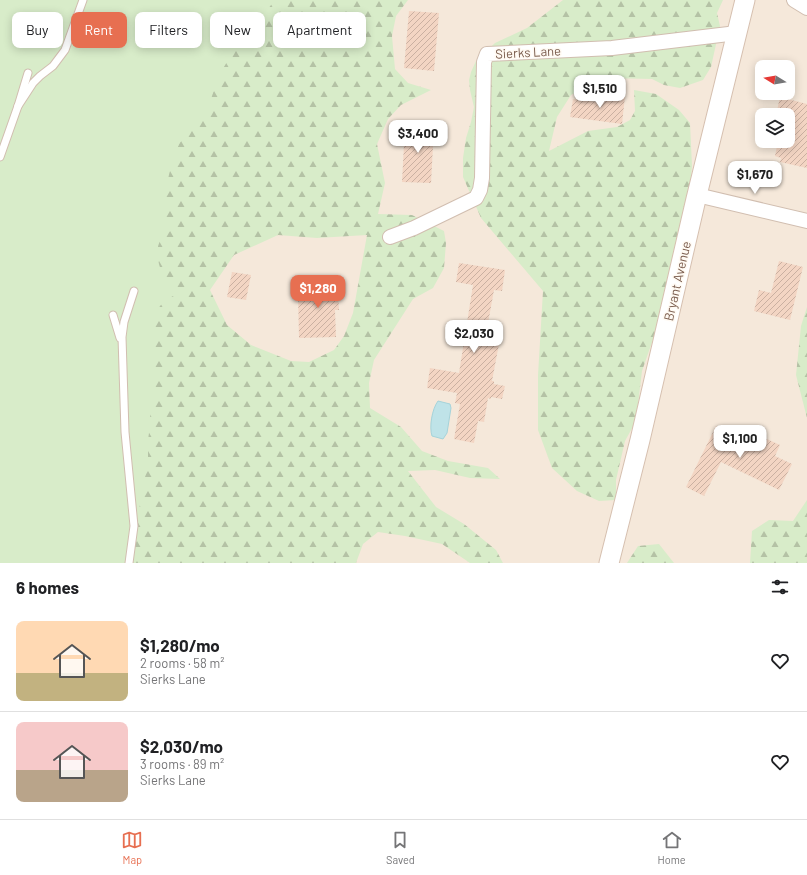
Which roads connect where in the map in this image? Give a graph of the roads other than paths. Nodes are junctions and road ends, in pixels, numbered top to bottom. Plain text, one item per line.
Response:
1 (83, 0) edge
2 (745, 0) edge
3 (794, 0) edge
4 (807, 8) edge
5 (737, 33) junction
6 (28, 73) dead end
7 (18, 106) junction
8 (0, 157) edge
9 (697, 195) junction
10 (807, 221) edge
11 (390, 237) dead end
12 (134, 291) dead end
13 (113, 315) dead end
14 (122, 346) junction
15 (129, 563) edge
16 (609, 563) edge

1 - 7 lane
2 - 5 main road, Bryant Avenue
3 - 4 street
5 - 9 main road, Bryant Avenue
5 - 11 street, Sierks Lane
6 - 7 lane
7 - 8 lane
9 - 10 street
9 - 16 main road, Bryant Avenue
12 - 14 lane
13 - 14 lane
14 - 15 lane

